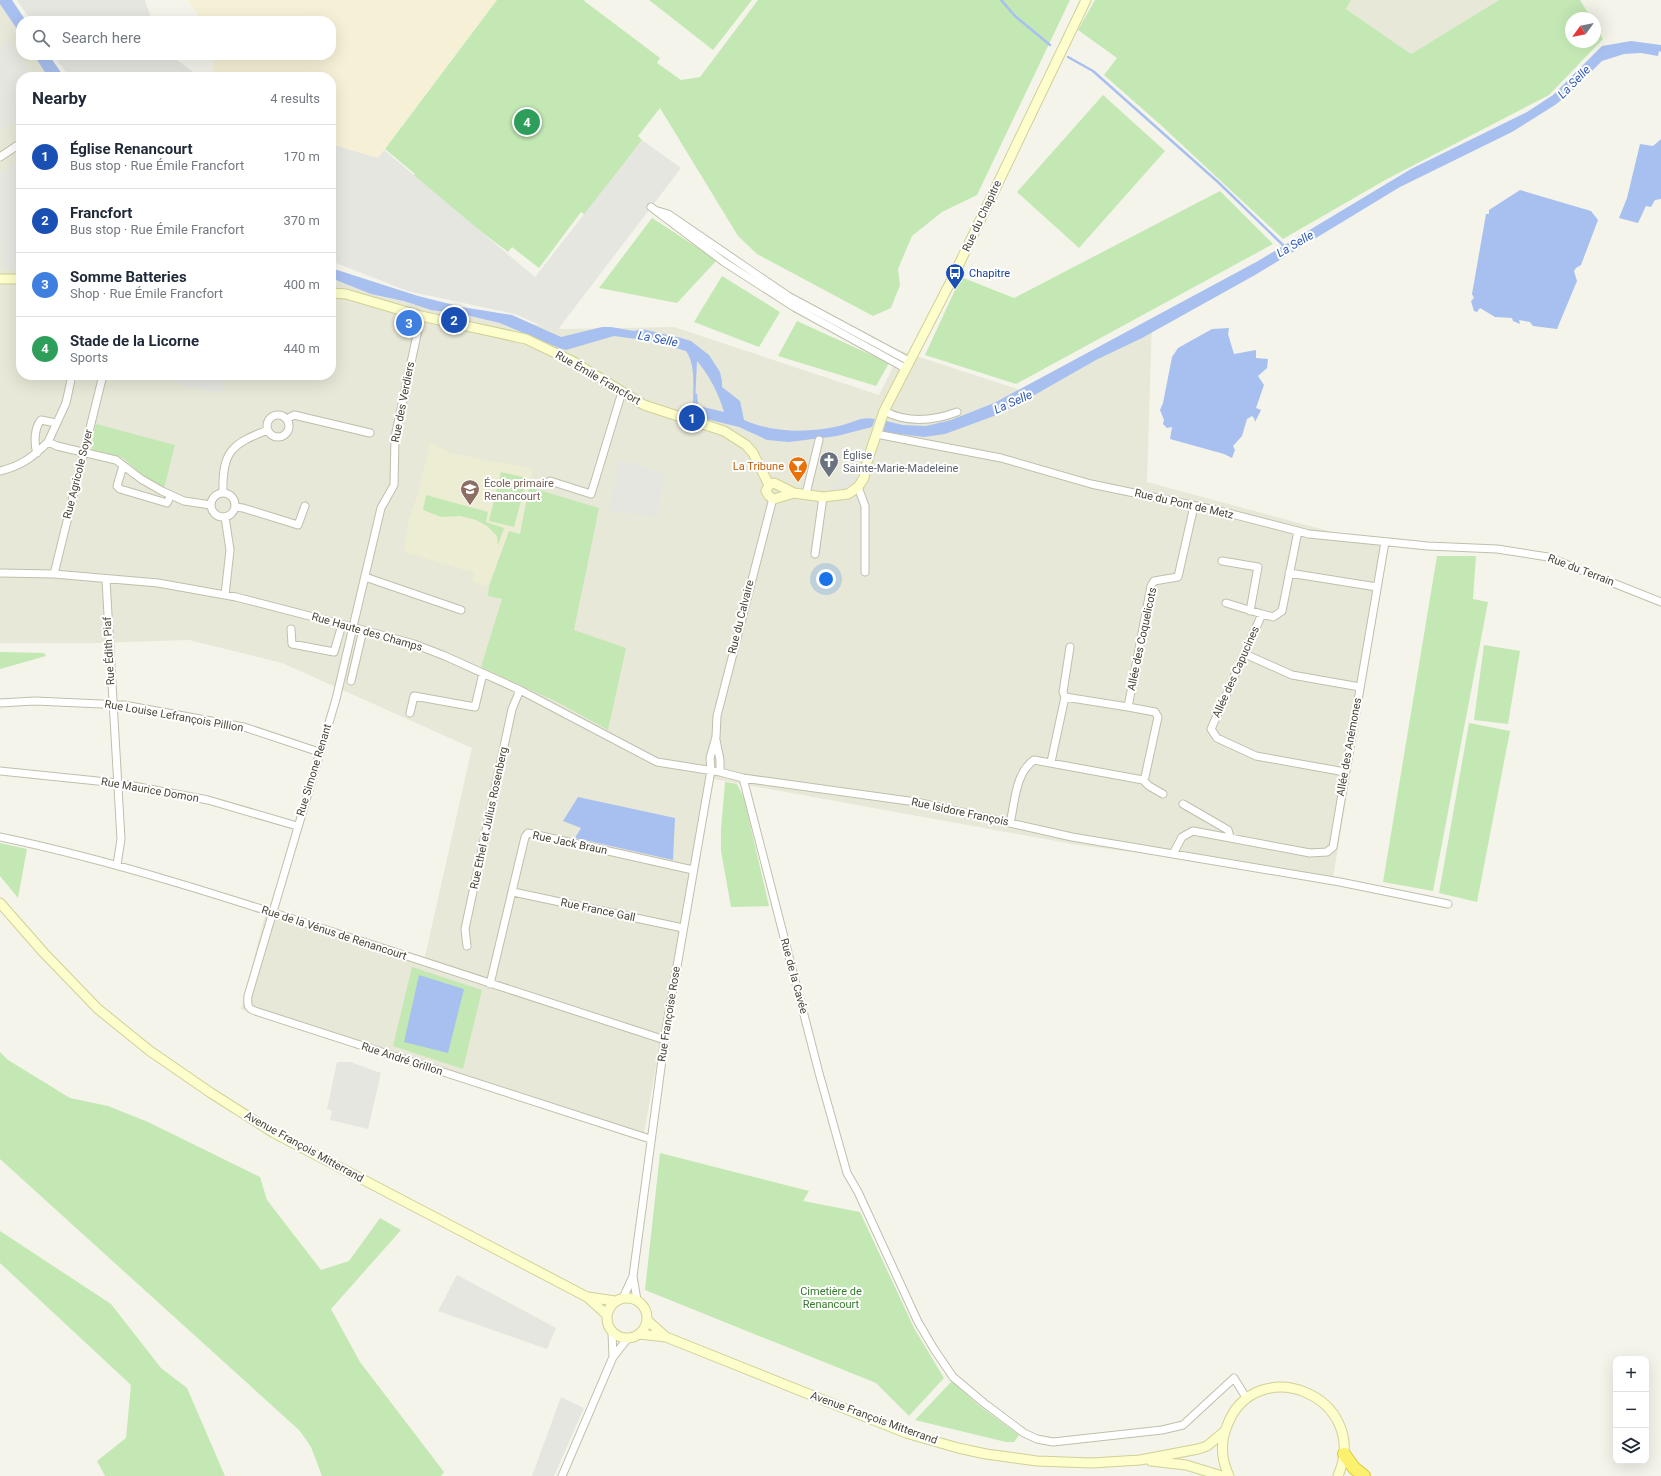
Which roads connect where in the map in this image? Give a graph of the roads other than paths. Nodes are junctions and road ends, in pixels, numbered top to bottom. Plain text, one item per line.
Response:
1 (1086, 0) edge
2 (16, 146) edge
3 (0, 157) edge
4 (652, 208) dead end
5 (16, 279) edge
6 (0, 280) edge
7 (336, 294) edge
8 (421, 316) junction
9 (907, 364) junction
10 (71, 380) edge
11 (101, 380) edge
12 (622, 392) junction
13 (957, 412) dead end
14 (882, 415) junction
15 (286, 419) junction
16 (56, 423) junction
17 (268, 430) junction
18 (876, 432) junction
19 (370, 433) dead end
20 (819, 440) dead end
21 (48, 442) junction
22 (82, 452) junction
23 (37, 453) junction
24 (123, 466) junction
25 (0, 471) edge
26 (550, 481) dead end
27 (769, 485) junction
28 (781, 487) junction
29 (858, 488) junction
30 (794, 492) junction
31 (223, 493) junction
32 (806, 494) junction
33 (171, 495) junction
34 (823, 497) junction
35 (775, 498) junction
36 (211, 505) junction
37 (305, 506) dead end
38 (1194, 506) junction
39 (235, 507) junction
40 (225, 517) junction
41 (1298, 531) junction
42 (1385, 542) junction
43 (1497, 549) joint
44 (815, 554) dead end
45 (1222, 561) dead end
46 (865, 572) dead end
47 (0, 573) edge
48 (1289, 573) junction
49 (54, 574) junction
50 (365, 577) junction
51 (106, 580) junction
52 (1377, 588) junction
53 (226, 596) junction
54 (1661, 602) edge
55 (1226, 603) dead end
56 (461, 610) dead end
57 (1250, 610) junction
58 (1262, 614) junction
59 (342, 625) junction
60 (352, 627) junction
61 (291, 629) dead end
62 (363, 630) junction
63 (1070, 647) dead end
64 (1245, 654) junction
65 (483, 673) junction
66 (351, 681) dead end
67 (1360, 687) junction
68 (520, 690) junction
69 (1065, 697) junction
70 (0, 703) edge
71 (112, 703) junction
72 (1128, 707) junction
73 (410, 713) dead end
74 (716, 738) junction
75 (320, 752) junction
76 (1051, 762) junction
77 (711, 770) junction
78 (0, 771) edge
79 (720, 772) junction
80 (1345, 772) junction
81 (743, 778) junction
82 (1143, 780) junction
83 (118, 783) junction
84 (1163, 794) dead end
85 (1183, 804) dead end
86 (1010, 823) junction
87 (297, 826) junction
88 (0, 837) edge
89 (1230, 837) junction
90 (1173, 854) junction
91 (117, 865) junction
92 (692, 870) junction
93 (513, 892) junction
94 (0, 903) edge
95 (1448, 904) dead end
96 (272, 913) junction
97 (683, 928) junction
98 (468, 946) dead end
99 (490, 984) junction
100 (665, 1040) junction
101 (650, 1139) junction
102 (633, 1276) junction
103 (587, 1297) junction
104 (619, 1299) junction
105 (637, 1300) junction
106 (607, 1315) junction
107 (647, 1320) junction
108 (612, 1332) junction
109 (640, 1334) junction
110 (666, 1337) junction
111 (628, 1338) junction
112 (613, 1357) junction
113 (1247, 1399) junction
114 (1225, 1431) junction
115 (1344, 1454) junction
116 (1140, 1460) junction
117 (562, 1476) edge
118 (1222, 1476) edge
119 (1228, 1476) edge
120 (1338, 1476) edge
121 (1364, 1476) edge

1 - 9 main road, Rue du Chapitre
2 - 3 street
4 - 9 street
5 - 6 main road
7 - 8 main road, Rue Émile Francfort
8 - 12 main road, Rue Émile Francfort
8 - 50 street, Rue des Verdiers
9 - 14 main road, Rue du Chapitre
10 - 16 street
11 - 22 street, Rue Agricole Soyer
12 - 26 street
12 - 27 main road, Rue Émile Francfort
13 - 14 street
14 - 18 main road, Rue du Chapitre
15 - 17 street
15 - 17 street
15 - 19 street
16 - 21 street
16 - 23 street
17 - 31 street
18 - 29 main road, Rue du Chapitre
18 - 38 street, Rue du Pont de Metz
20 - 32 street
21 - 22 street
21 - 23 street
22 - 24 street
22 - 49 street, Rue Agricole Soyer
23 - 25 street
24 - 33 street
24 - 33 street
27 - 28 main road
27 - 35 main road
28 - 30 main road
28 - 35 main road
29 - 34 main road
29 - 46 street
30 - 32 main road
30 - 35 main road
31 - 36 street
31 - 39 street
32 - 34 main road
33 - 36 street
34 - 44 street
35 - 74 street, Rue du Calvaire
36 - 40 street
37 - 39 street
38 - 41 street, Rue du Pont de Metz
38 - 72 street, Allée des Coquelicots
39 - 40 street
40 - 53 street
41 - 42 street, Rue du Pont de Metz
41 - 48 street, Allée des Capucines
42 - 43 street, Rue du Pont de Metz
42 - 52 street, Allée des Anémones
43 - 54 street, Rue du Terrain
45 - 57 street, Allée des Capucines
47 - 49 street, Rue Haute des Champs
48 - 52 street
48 - 58 street, Allée des Capucines
49 - 51 street, Rue Haute des Champs
50 - 56 street
50 - 60 street, Rue des Verdiers
51 - 53 street, Rue Haute des Champs
51 - 71 street, Rue Édith Piaf
52 - 67 street, Allée des Anémones
53 - 59 street, Rue Haute des Champs
55 - 57 street, Allée des Capucines
57 - 58 street, Allée des Capucines
58 - 64 street, Allée des Capucines
59 - 60 street, Rue Haute des Champs
59 - 61 street
60 - 62 street, Rue Haute des Champs
60 - 75 street, Rue Simone Renant
62 - 65 street, Rue Haute des Champs
62 - 66 street
63 - 69 street
64 - 67 street
64 - 80 street, Allée des Capucines
65 - 68 street, Rue Haute des Champs
65 - 73 street
67 - 80 street, Allée des Anémones
68 - 77 street, Rue Haute des Champs
68 - 98 street, Rue Ethel et Julius Rosenberg
69 - 72 street
69 - 76 street
70 - 71 street, Rue Louise Lefrançois Pillion
71 - 75 street, Rue Louise Lefrançois Pillion
71 - 83 street, Rue Édith Piaf
72 - 82 street
74 - 77 street, Rue du Calvaire
74 - 79 street, Rue du Calvaire
75 - 87 street, Rue Simone Renant
76 - 82 street
76 - 86 street
77 - 79 street, Rue Isidore François
77 - 92 street, Rue Françoise Rose
78 - 83 street, Rue Maurice Domon
79 - 81 street, Rue Isidore François
80 - 89 street, Allée des Anémones
81 - 86 street, Rue Isidore François
81 - 113 street, Rue de la Cavée
82 - 84 street
83 - 87 street, Rue Maurice Domon
83 - 91 street, Rue Édith Piaf
85 - 89 street
86 - 90 street, Rue Isidore François
87 - 96 street, Rue Simone Renant
88 - 91 street, Rue de la Vénus de Renancourt
89 - 90 street, Allée des Anémones
90 - 95 street, Rue Isidore François
91 - 96 street, Rue de la Vénus de Renancourt
92 - 93 street, Rue Jack Braun
92 - 97 street, Rue Françoise Rose
93 - 97 street, Rue France Gall
93 - 99 street, Rue Jack Braun
94 - 103 main road, Avenue François Mitterrand
96 - 99 street, Rue de la Vénus de Renancourt
96 - 101 street, Rue André Grillon
97 - 100 street, Rue Françoise Rose
99 - 100 street, Rue de la Vénus de Renancourt
100 - 101 street, Rue Françoise Rose
101 - 102 street, Rue Françoise Rose
102 - 104 street
102 - 105 street
103 - 104 main road, Avenue François Mitterrand
103 - 106 main road, Avenue François Mitterrand
104 - 105 main road
104 - 106 main road
105 - 107 main road
106 - 108 main road
107 - 109 main road
107 - 110 main road, Avenue François Mitterrand
108 - 111 main road
108 - 112 street
109 - 110 main road, Avenue François Mitterrand
109 - 111 main road
110 - 116 main road, Avenue François Mitterrand
111 - 112 street
112 - 117 street
113 - 114 main road
113 - 115 main road
114 - 116 main road, Avenue François Mitterrand
114 - 119 main road
115 - 120 main road
115 - 121 highway
116 - 118 main road, Avenue François Mitterrand

